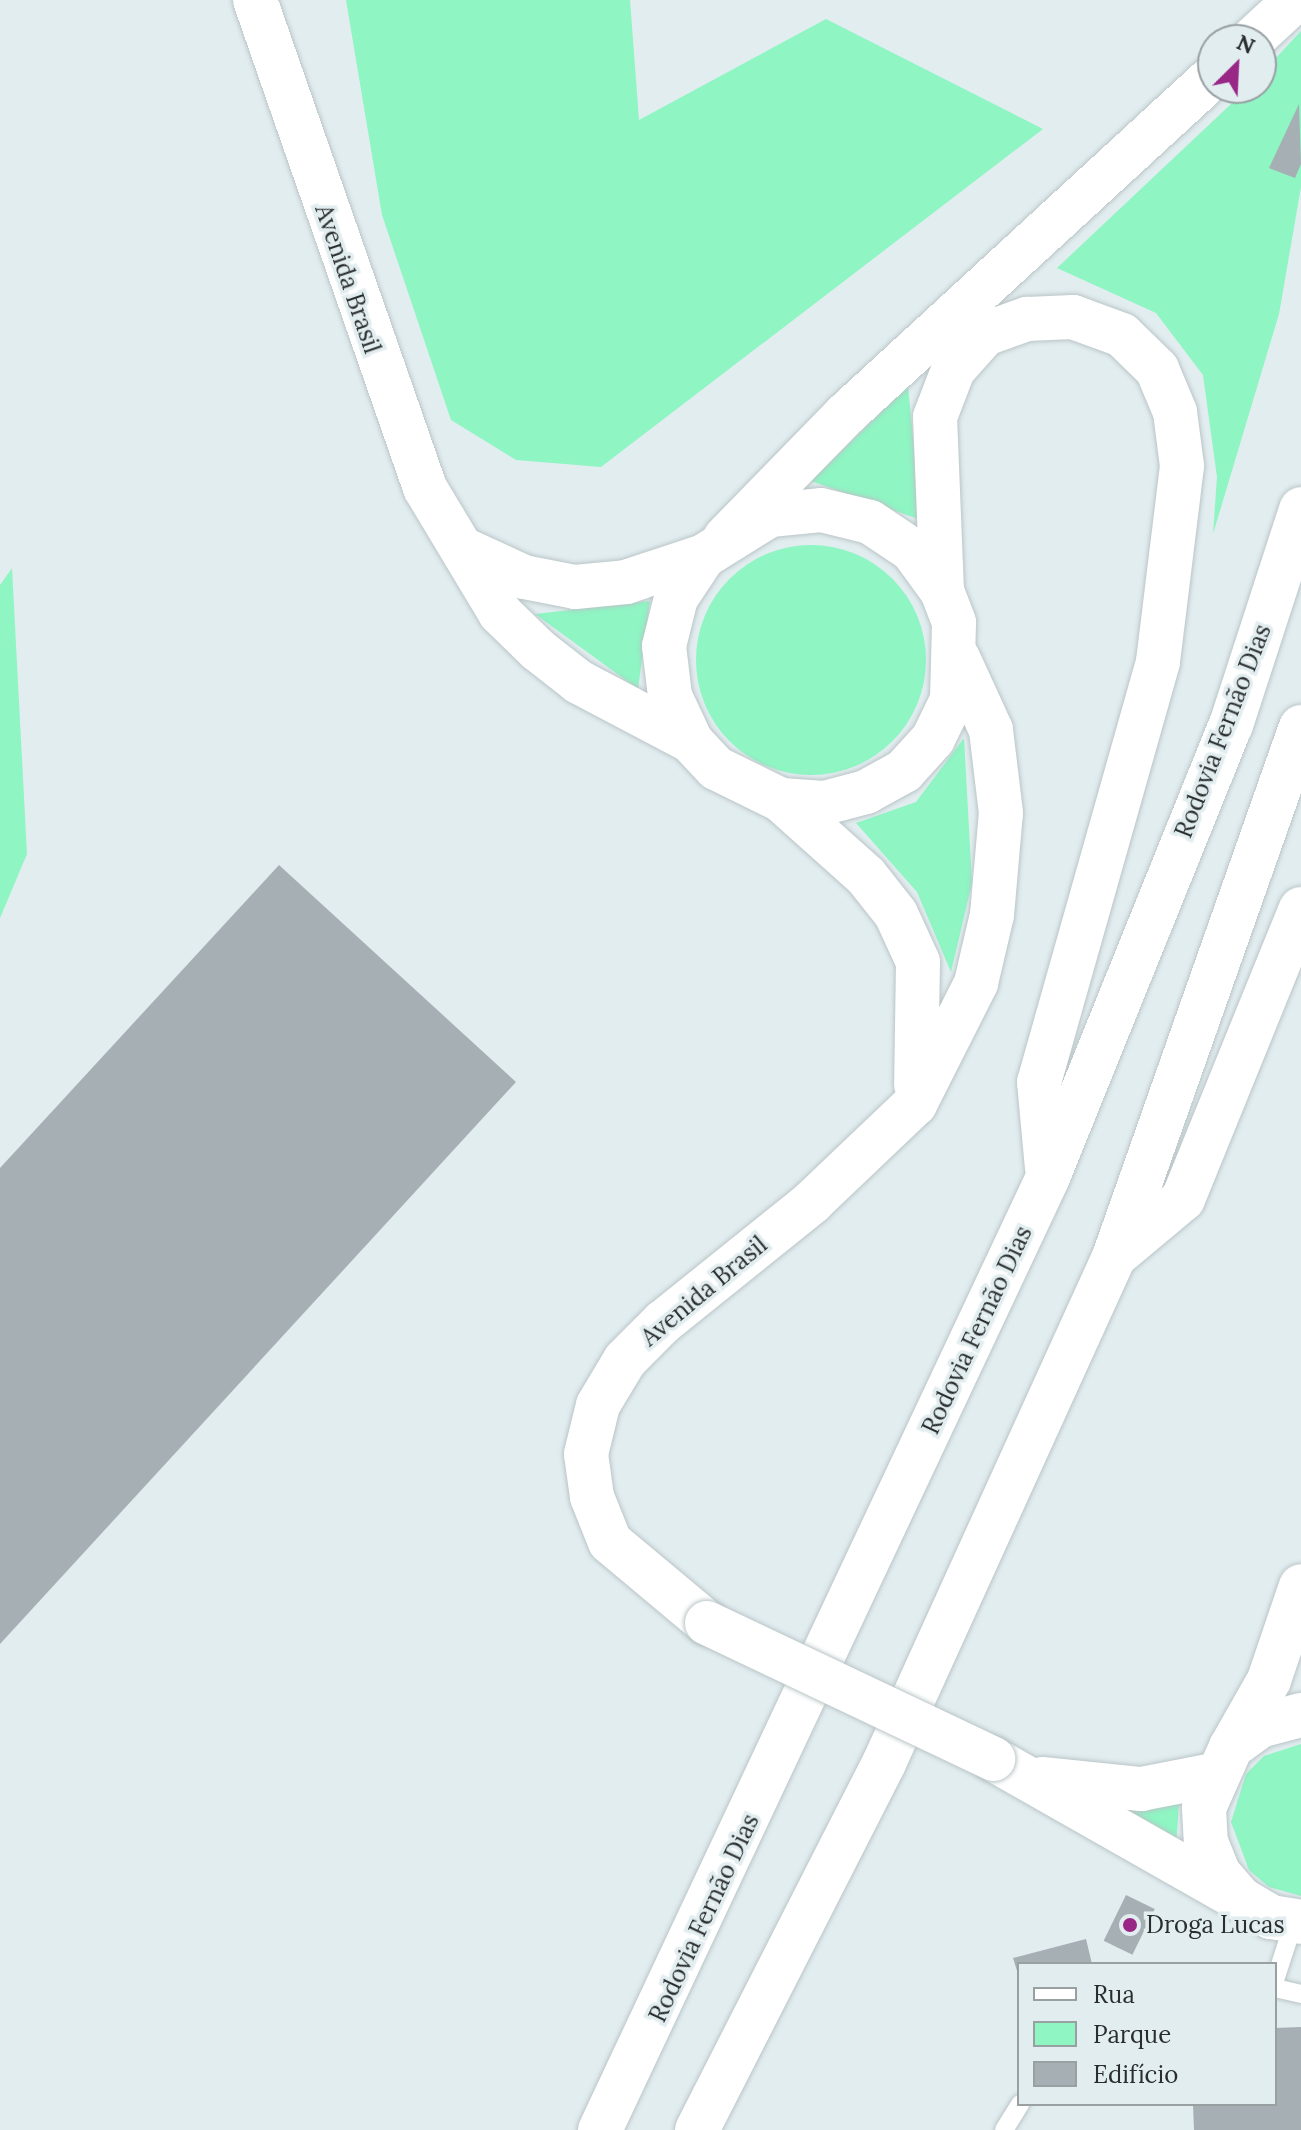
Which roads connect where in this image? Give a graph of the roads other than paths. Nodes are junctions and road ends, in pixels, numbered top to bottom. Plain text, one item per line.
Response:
1 (255, 0) edge
2 (1295, 0) edge
3 (1269, 24) edge
4 (1197, 91) edge
5 (1301, 509) edge
6 (714, 547) junction
7 (463, 549) junction
8 (942, 591) junction
9 (958, 658) junction
10 (1301, 727) edge
11 (691, 741) junction
12 (781, 800) junction
13 (1301, 909) edge
14 (915, 1104) junction
15 (1048, 1177) junction
16 (1114, 1257) junction
17 (1301, 1586) edge
18 (1301, 1715) edge
19 (1222, 1761) junction
20 (1008, 1767) junction
21 (1289, 1920) edge
22 (1277, 1971) edge
23 (1277, 1988) edge
24 (1301, 1994) edge
25 (1019, 2106) edge
26 (600, 2130) edge
27 (697, 2130) edge
28 (1004, 2130) edge

1 - 7 main road, Avenida Brasil
2 - 3 main road
4 - 6 main road
5 - 15 main road, Rodovia Fernão Dias
6 - 7 main road
6 - 8 main road
6 - 11 main road
7 - 11 main road, Avenida Brasil
8 - 9 main road
8 - 15 main road
9 - 12 main road
9 - 14 main road, Avenida Brasil
10 - 16 main road
11 - 12 main road
12 - 14 main road
13 - 16 main road
14 - 20 main road, Avenida Brasil, bridge
15 - 26 main road, Rodovia Fernão Dias
16 - 27 main road
17 - 19 main road
18 - 19 main road
19 - 20 main road
19 - 21 main road
20 - 21 main road
21 - 22 lane
23 - 24 lane
25 - 28 lane

